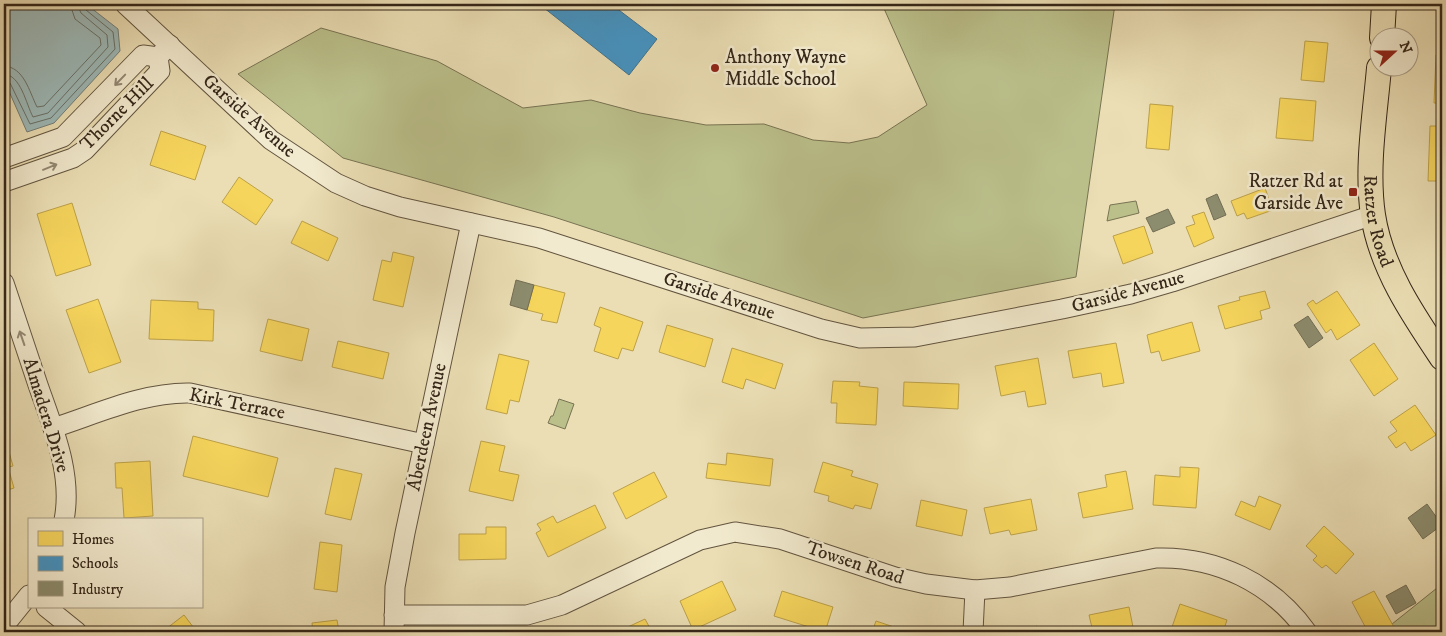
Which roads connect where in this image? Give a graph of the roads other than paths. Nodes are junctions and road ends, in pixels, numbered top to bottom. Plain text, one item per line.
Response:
1 (125, 4) edge
2 (1384, 4) edge
3 (1383, 28) edge
4 (164, 51) junction
5 (1378, 78) edge
6 (4, 158) edge
7 (4, 182) edge
8 (1373, 214) junction
9 (471, 223) junction
10 (4, 283) edge
11 (1442, 358) edge
12 (53, 428) junction
13 (424, 444) junction
14 (64, 518) edge
15 (975, 590) junction
16 (28, 596) edge
17 (47, 608) edge
18 (394, 624) edge
19 (4, 626) edge
20 (77, 632) edge
21 (973, 632) edge
22 (1307, 632) edge

1 - 4 street, Garside Avenue
2 - 3 main road
4 -> 6 street, Thorne Hill
7 -> 4 street, Thorne Hill
4 - 9 street, Garside Avenue
5 - 8 main road, Ratzer Road
8 - 9 street, Garside Avenue
8 - 11 main road, Ratzer Road
9 - 13 street, Aberdeen Avenue
12 -> 10 street, Almadera Drive
12 - 13 street, Kirk Terrace
12 - 14 street, Almadera Drive
13 - 18 street, Aberdeen Avenue
15 - 18 street, Towsen Road
15 - 21 street
15 - 22 street, Towsen Road
16 - 19 street
17 - 20 street

